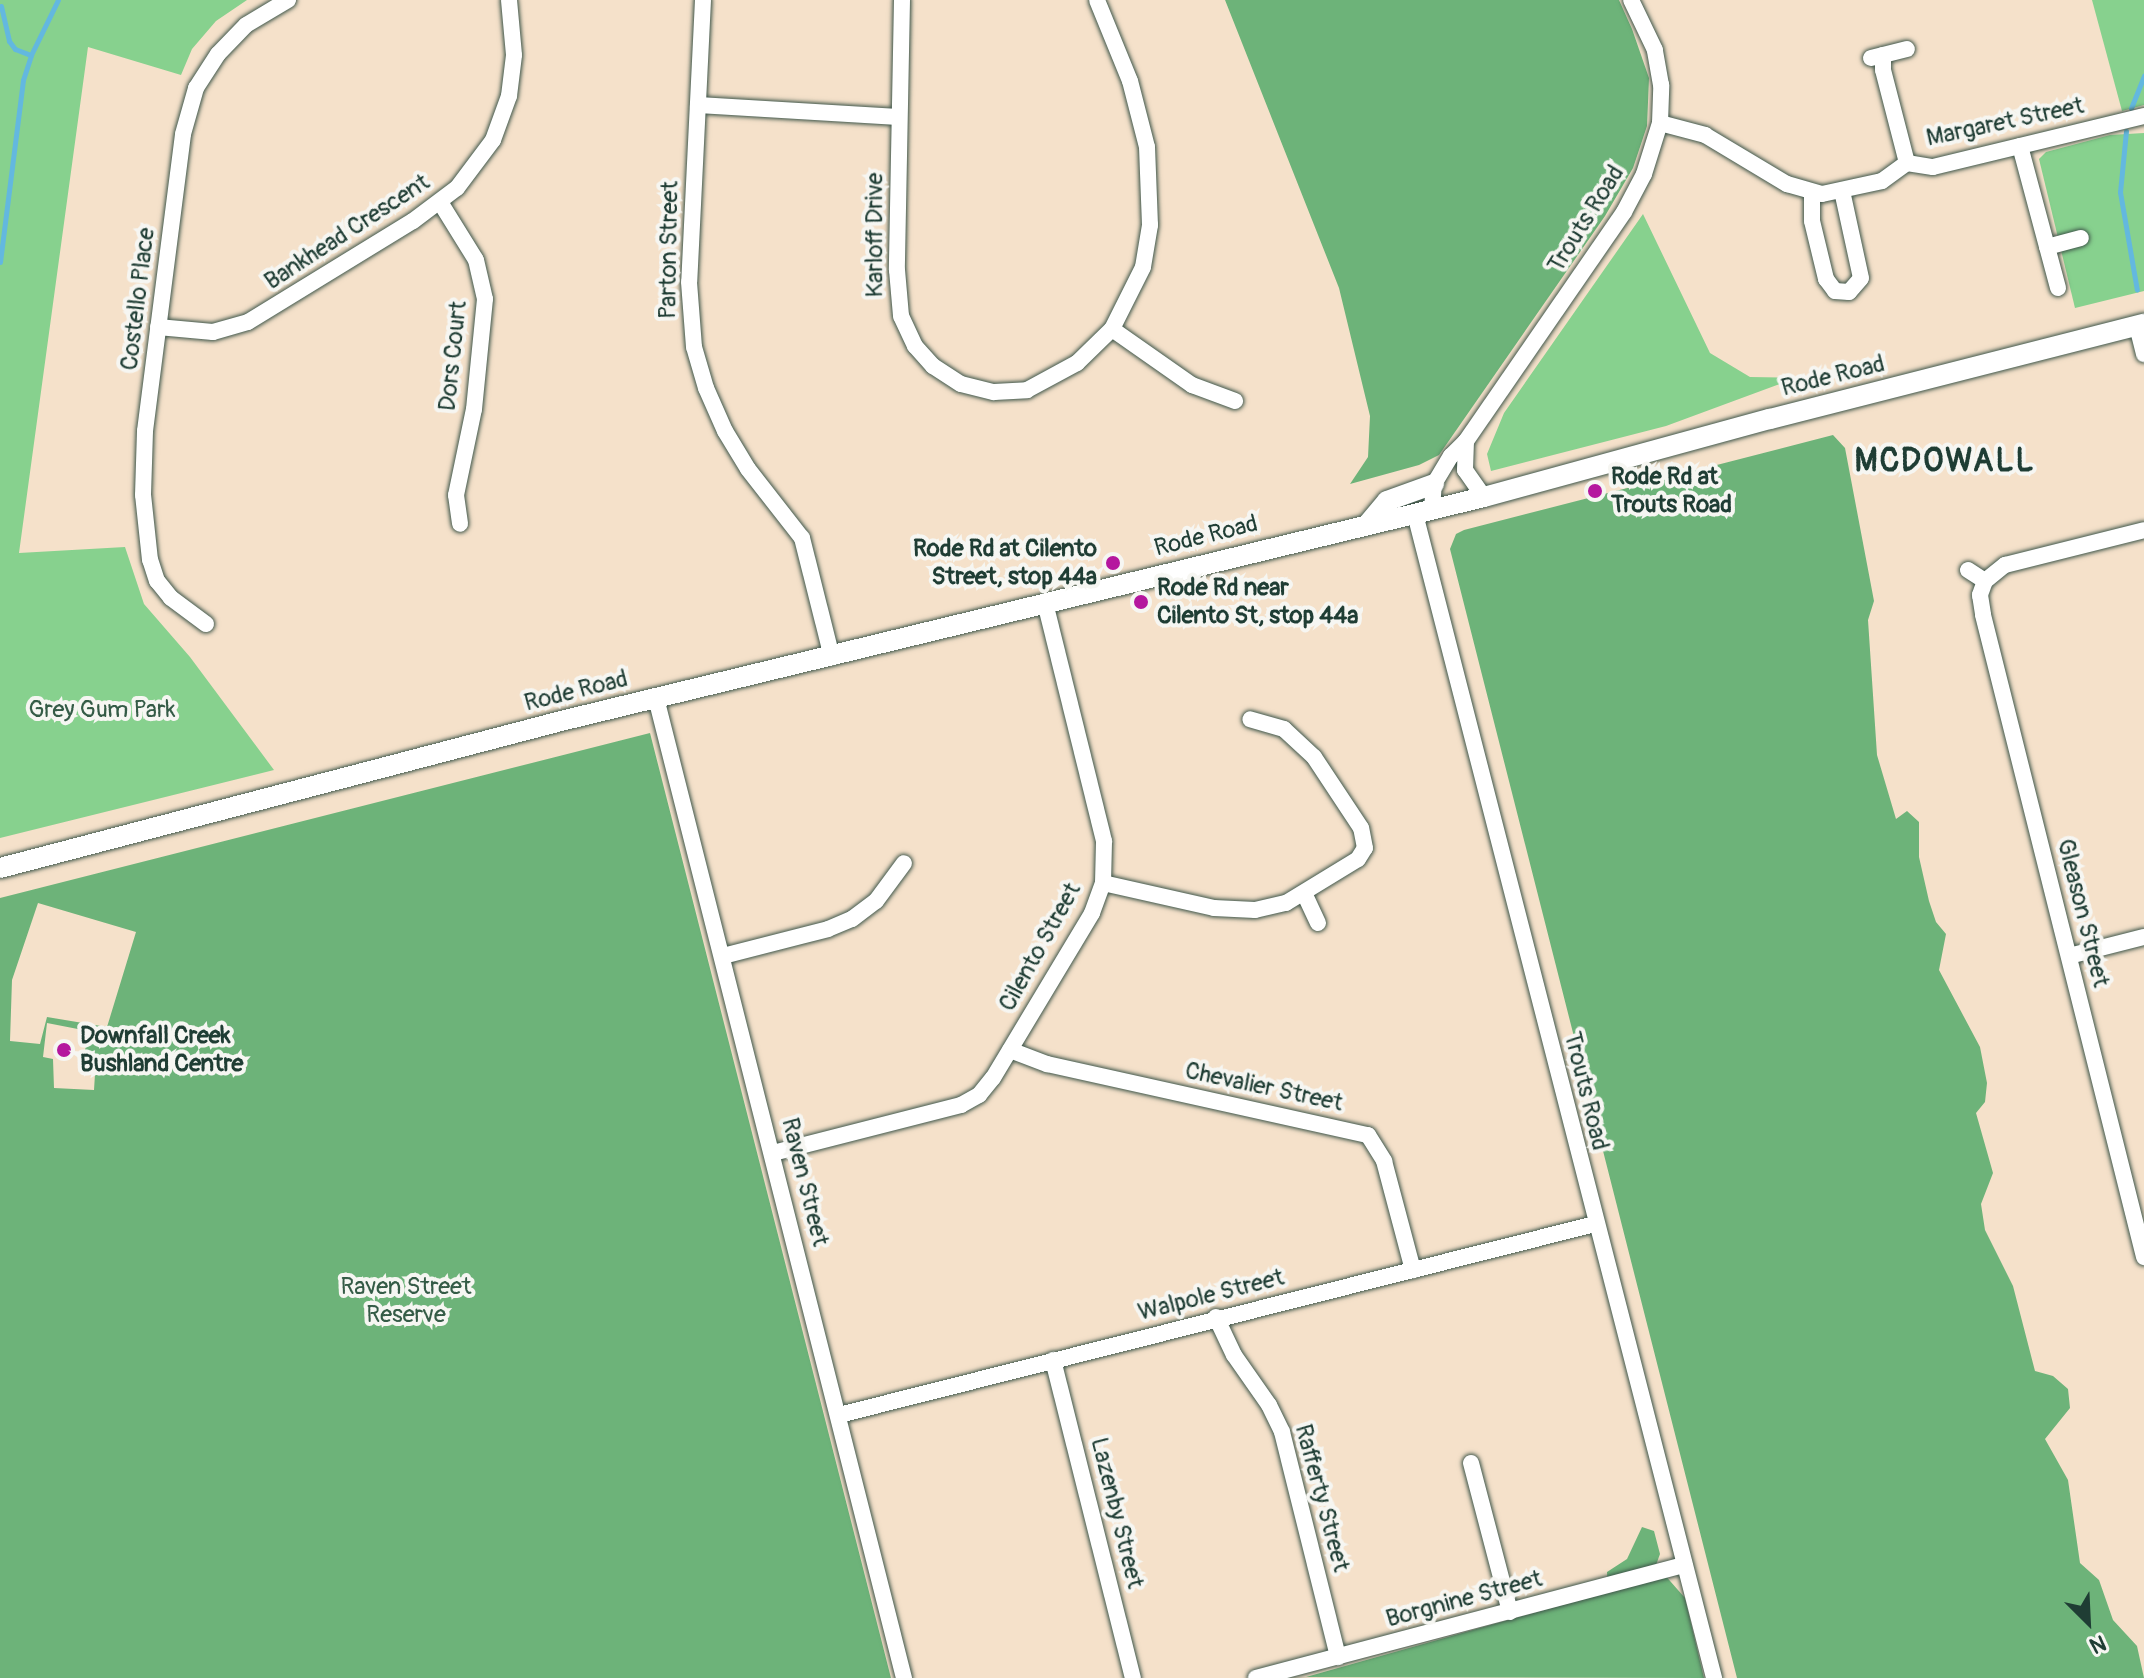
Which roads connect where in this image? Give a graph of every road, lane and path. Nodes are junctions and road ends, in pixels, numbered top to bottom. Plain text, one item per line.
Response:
1 (288, 0) edge
2 (509, 0) edge
3 (703, 0) edge
4 (902, 0) edge
5 (1097, 0) edge
6 (1631, 0) edge
7 (1907, 49) dead end
8 (698, 105) junction
9 (2144, 116) edge
10 (899, 117) junction
11 (1660, 123) junction
12 (2020, 146) junction
13 (1907, 163) junction
14 (1842, 191) junction
15 (1812, 194) junction
16 (440, 202) junction
17 (2081, 238) dead end
18 (2047, 247) junction
19 (2058, 288) dead end
20 (2140, 325) edge
21 (158, 327) junction
22 (1112, 329) junction
23 (2144, 354) edge
24 (1235, 401) dead end
25 (1466, 441) junction
26 (1434, 484) junction
27 (1484, 497) junction
28 (1424, 512) junction
29 (460, 524) dead end
30 (1367, 525) junction
31 (2144, 530) edge
32 (1968, 570) dead end
33 (1985, 581) junction
34 (1045, 603) junction
35 (206, 624) dead end
36 (832, 657) junction
37 (656, 698) junction
38 (1250, 719) dead end
39 (904, 863) dead end
40 (0, 868) edge
41 (1103, 883) junction
42 (1304, 893) junction
43 (1318, 923) dead end
44 (2144, 937) edge
45 (723, 956) junction
46 (2069, 956) junction
47 (1010, 1050) junction
48 (773, 1153) junction
49 (1595, 1224) junction
50 (2144, 1257) edge
51 (1413, 1270) junction
52 (1216, 1317) junction
53 (1053, 1360) junction
54 (839, 1415) junction
55 (1471, 1463) dead end
56 (1684, 1565) junction
57 (1510, 1612) junction
58 (1338, 1657) junction
59 (904, 1678) edge
60 (1133, 1678) edge
61 (1256, 1678) edge
62 (1714, 1678) edge

1 - 21 street, Costello Place
2 - 16 street, Bankhead Crescent
3 - 8 street, Parton Street
4 - 10 street, Karloff Drive
5 - 22 street, Karloff Drive
6 - 11 street, Trouts Road
7 - 13 street
8 - 10 street
8 - 36 street, Parton Street
9 - 12 street, Margaret Street
10 - 22 street, Karloff Drive
11 - 15 street
11 - 25 street, Trouts Road
12 - 13 street, Margaret Street
12 - 18 street
13 - 14 street, Margaret Street
14 - 15 street, Margaret Street
14 - 15 street
16 - 21 street, Bankhead Crescent
16 - 29 street, Dors Court
17 - 18 street
18 - 19 street
20 - 23 street
20 - 27 main road, Rode Road
21 - 35 street, Costello Place
22 - 24 street
25 - 26 street, Trouts Road
25 - 27 street
26 - 28 street, Trouts Road
26 - 30 main road
27 - 28 main road, Rode Road
28 - 30 main road, Rode Road
28 - 49 street, Trouts Road
30 - 34 main road, Rode Road
31 - 33 street
32 - 33 street
33 - 46 street, Gleason Street
34 - 36 main road, Rode Road
34 - 41 street, Cilento Street
36 - 37 main road, Rode Road
37 - 40 main road, Rode Road
37 - 45 street, Raven Street
38 - 42 street
39 - 45 street
41 - 42 street
41 - 47 street, Cilento Street
42 - 43 street
44 - 46 street
45 - 48 street, Raven Street
46 - 50 street, Gleason Street
47 - 48 street, Cilento Street
47 - 51 street, Chevalier Street
48 - 54 street, Raven Street
49 - 51 street, Walpole Street
49 - 56 street, Trouts Road
51 - 52 street, Walpole Street
52 - 53 street, Walpole Street
52 - 58 street, Rafferty Street
53 - 54 street, Walpole Street
53 - 60 street, Lazenby Street
54 - 59 street, Raven Street
55 - 57 street
56 - 57 street, Borgnine Street
56 - 62 street, Trouts Road
57 - 58 street, Borgnine Street
58 - 61 street, Borgnine Street

